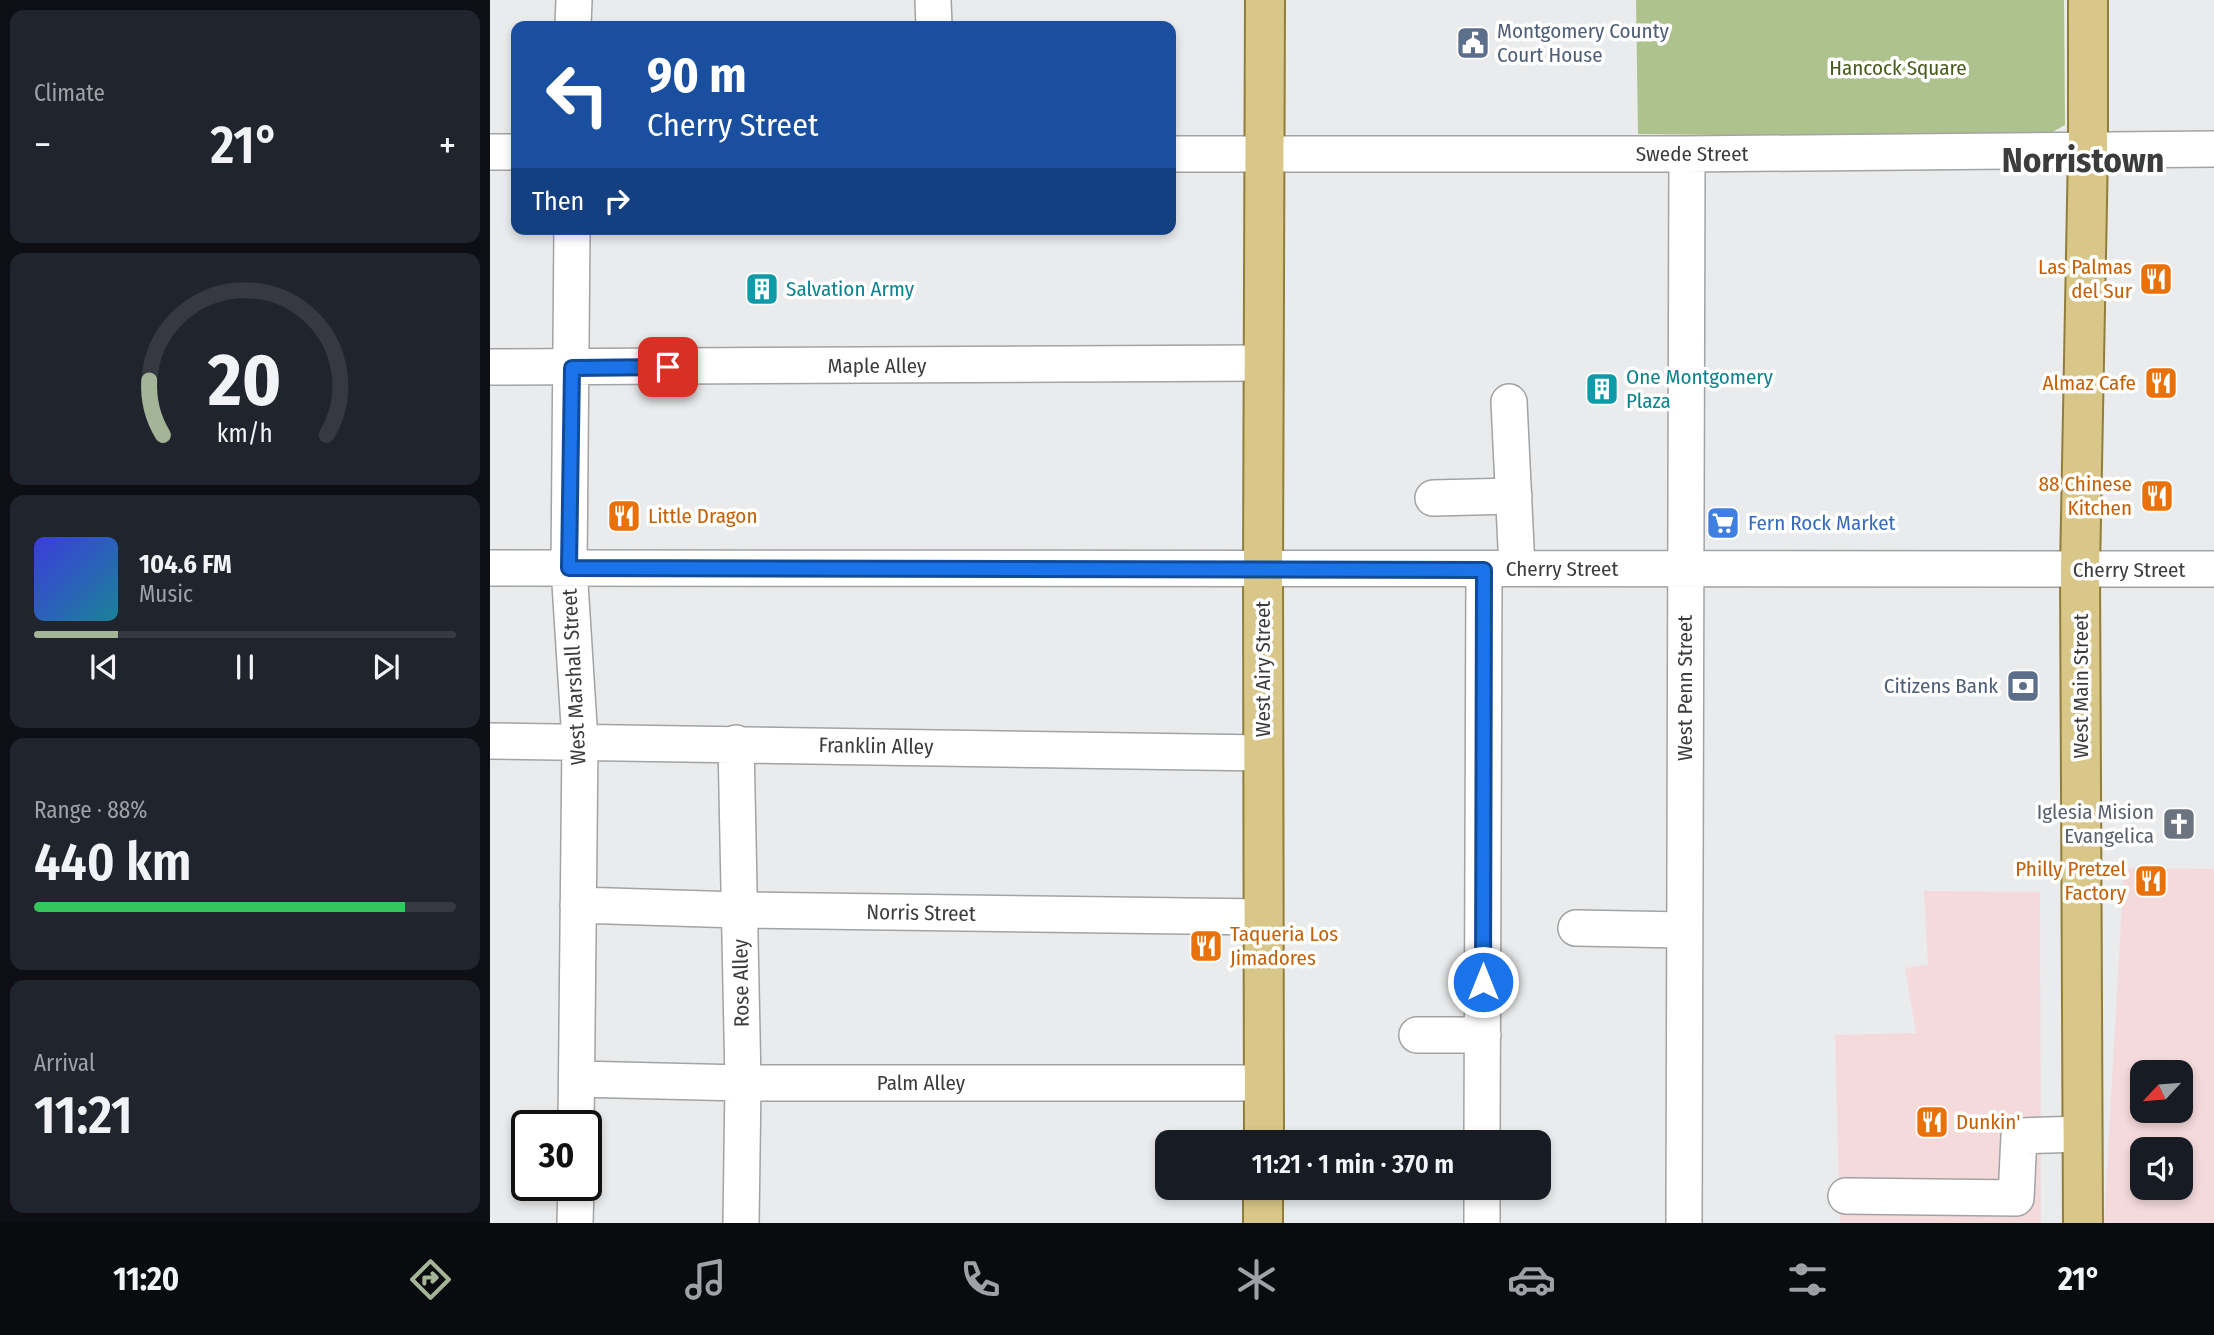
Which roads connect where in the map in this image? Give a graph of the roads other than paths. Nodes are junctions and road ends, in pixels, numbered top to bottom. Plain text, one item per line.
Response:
1 (574, 0) edge
2 (933, 0) edge
3 (1265, 0) edge
4 (2088, 0) edge
5 (573, 21) edge
6 (934, 21) edge
7 (2088, 149) junction
8 (2214, 149) edge
9 (490, 152) edge
10 (511, 152) edge
11 (1176, 154) edge
12 (1266, 154) junction
13 (1687, 154) junction
14 (572, 235) edge
15 (1263, 363) junction
16 (490, 367) edge
17 (572, 368) junction
18 (1509, 402) dead end
19 (1514, 496) junction
20 (1433, 498) dead end
21 (490, 568) edge
22 (569, 568) junction
23 (1263, 569) junction
24 (1500, 569) junction
25 (2214, 569) edge
26 (2080, 570) junction
27 (1685, 571) junction
28 (490, 741) edge
29 (580, 741) junction
30 (736, 743) junction
31 (1263, 752) junction
32 (579, 905) junction
33 (739, 910) junction
34 (1263, 917) junction
35 (1576, 928) dead end
36 (1684, 930) junction
37 (1417, 1035) dead end
38 (1483, 1035) junction
39 (577, 1079) junction
40 (743, 1083) junction
41 (1265, 1083) junction
42 (576, 1110) edge
43 (1264, 1130) edge
44 (1482, 1130) edge
45 (2082, 1134) junction
46 (1846, 1196) dead end
47 (1263, 1200) edge
48 (1482, 1200) edge
49 (576, 1201) edge
50 (1901, 1211) edge
51 (575, 1223) edge
52 (741, 1223) edge
53 (1263, 1223) edge
54 (1482, 1223) edge
55 (1684, 1223) edge
56 (2083, 1223) edge

1 - 5 street
2 - 6 street
3 - 12 main road, West Airy Street
4 - 7 main road, West Main Street
7 - 8 street, Swede Street
7 - 13 street, Swede Street
7 - 26 main road, West Main Street
9 - 10 street
11 - 12 street, Swede Street
12 - 13 street, Swede Street
12 - 15 main road, West Airy Street
13 - 27 street, West Penn Street
14 - 17 street, West Marshall Street
15 - 17 street, Maple Alley
15 - 23 main road, West Airy Street
16 - 17 street, Maple Alley
17 - 22 street, West Marshall Street
18 - 19 street
19 - 20 street
19 - 24 street
21 - 22 street, Cherry Street
22 - 23 street, Cherry Street
22 - 29 street, West Marshall Street
23 - 24 street, Cherry Street
23 - 31 main road, West Airy Street
24 - 27 street, Cherry Street
24 - 38 street
25 - 26 street, Cherry Street
26 - 27 street, Cherry Street
26 - 45 main road, West Main Street
27 - 36 street, West Penn Street
28 - 29 street, Franklin Alley
29 - 30 street, Franklin Alley
29 - 32 street, West Marshall Street
30 - 31 street, Franklin Alley
30 - 33 street, Rose Alley
31 - 34 main road, West Airy Street
32 - 33 street, Norris Street
32 - 39 street, West Marshall Street
33 - 34 street, Norris Street
33 - 40 street, Rose Alley
34 - 41 main road, West Airy Street
35 - 36 street
36 - 55 street, West Penn Street
37 - 38 street
38 - 44 street
39 - 40 street, Palm Alley
39 - 42 street, West Marshall Street
40 - 41 street, Palm Alley
40 - 52 street, Rose Alley
41 - 43 main road, West Airy Street
45 - 50 street
45 - 56 main road, West Main Street
46 - 50 street
47 - 53 main road
48 - 54 street
49 - 51 street

